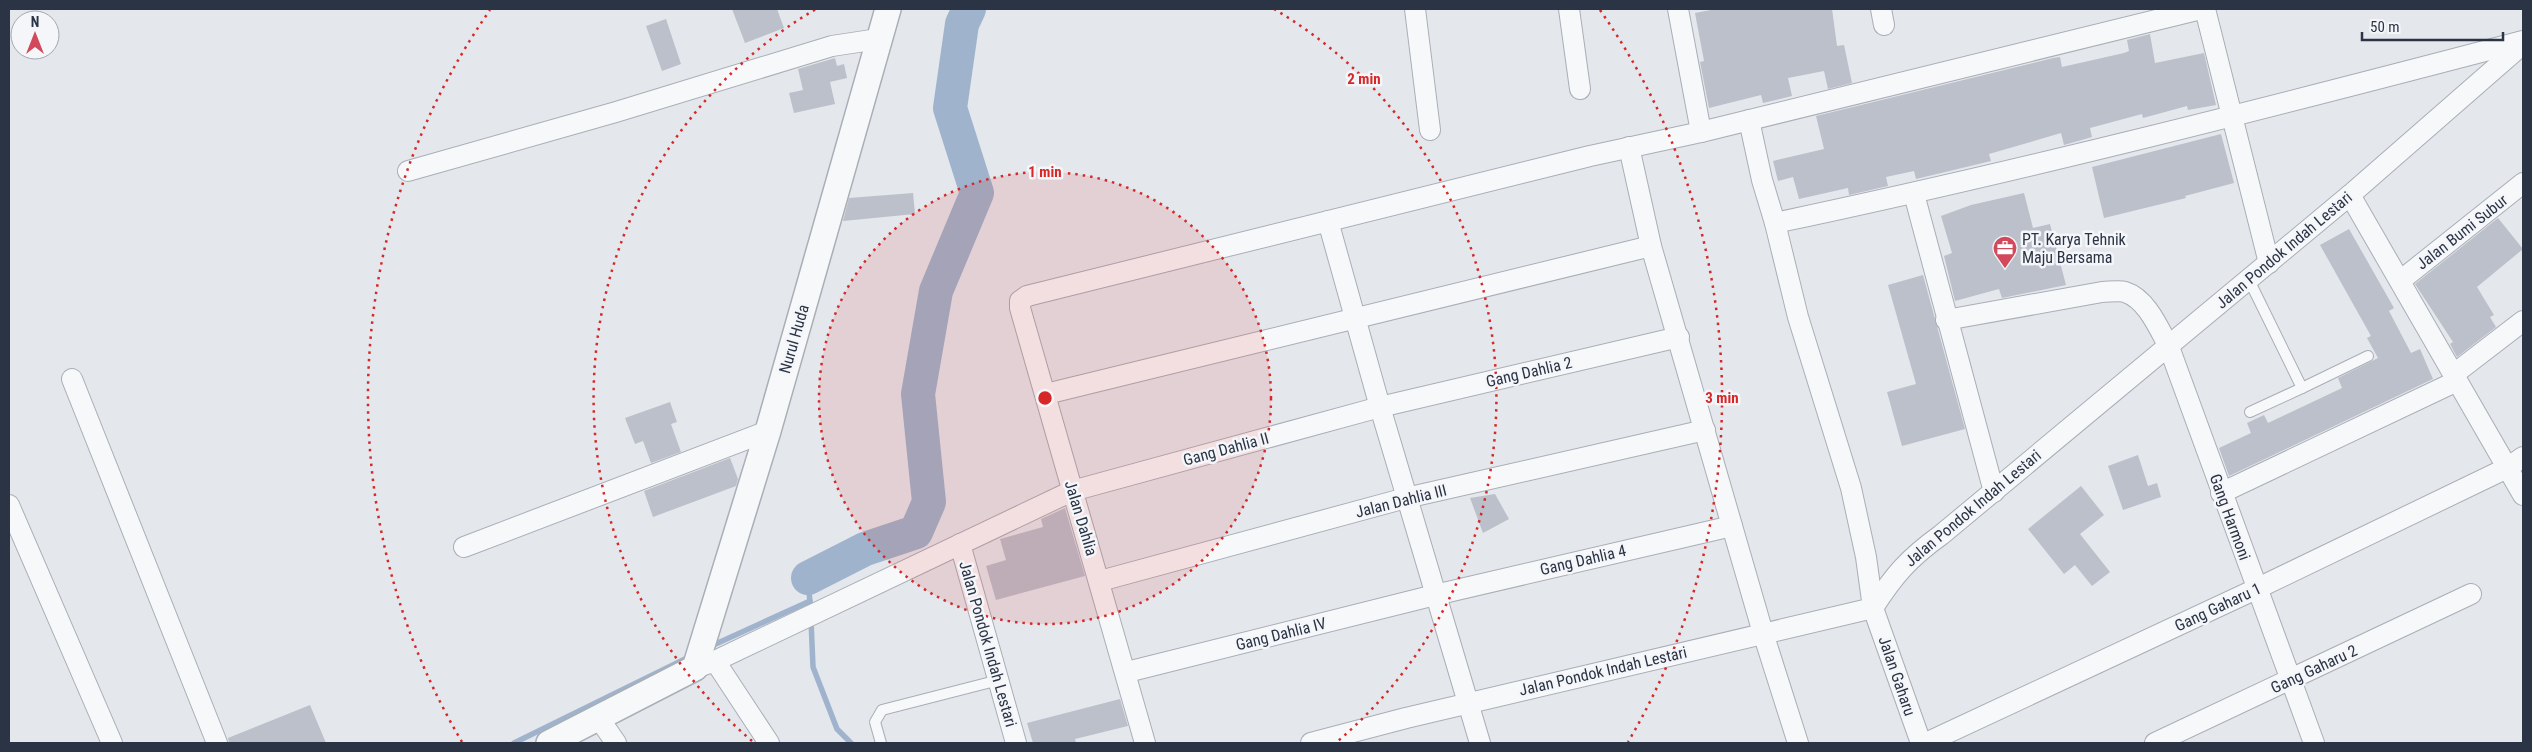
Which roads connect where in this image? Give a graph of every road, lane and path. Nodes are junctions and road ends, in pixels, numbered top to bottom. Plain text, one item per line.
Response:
1 (888, 9) edge
2 (1415, 9) edge
3 (1569, 9) edge
4 (1678, 9) edge
5 (2201, 9) edge
6 (2205, 9) edge
7 (878, 39) junction
8 (2523, 42) edge
9 (1580, 89) dead end
10 (2232, 117) junction
11 (1748, 120) junction
12 (1430, 130) dead end
13 (1701, 132) junction
14 (1629, 148) junction
15 (408, 170) dead end
16 (2523, 183) edge
17 (1914, 194) junction
18 (2350, 195) junction
19 (1328, 221) junction
20 (1775, 223) junction
21 (1651, 246) junction
22 (2270, 263) junction
23 (2249, 280) junction
24 (2400, 281) junction
25 (1357, 318) junction
26 (1946, 320) junction
27 (2523, 320) edge
28 (1679, 337) junction
29 (2169, 347) junction
30 (2368, 356) dead end
31 (2456, 378) junction
32 (72, 379) dead end
33 (2302, 388) junction
34 (1046, 394) junction
35 (1380, 407) junction
36 (2250, 412) dead end
37 (1705, 430) junction
38 (768, 431) junction
39 (2515, 462) edge
40 (1072, 491) junction
41 (1994, 492) junction
42 (2222, 492) junction
43 (2523, 495) edge
44 (1406, 498) junction
45 (9, 505) edge
46 (1732, 526) junction
47 (960, 544) junction
48 (464, 547) dead end
49 (1100, 581) junction
50 (2256, 590) junction
51 (2471, 594) dead end
52 (1435, 595) junction
53 (1873, 608) junction
54 (1763, 633) junction
55 (705, 665) junction
56 (1127, 672) junction
57 (999, 680) junction
58 (2292, 680) junction
59 (1469, 704) junction
60 (598, 717) junction
61 (112, 743) edge
62 (217, 743) edge
63 (549, 743) edge
64 (616, 743) edge
65 (769, 743) edge
66 (881, 743) edge
67 (1016, 743) edge
68 (1145, 743) edge
69 (1311, 743) edge
70 (1480, 743) edge
71 (1798, 743) edge
72 (1921, 743) edge
73 (1926, 743) edge
74 (2155, 743) edge
75 (2314, 743) edge

1 - 7 street, Nurul Huda
2 - 12 street
3 - 9 street
4 - 13 street
5 - 11 street
6 - 10 street
7 - 15 street
7 - 38 street, Nurul Huda
8 - 10 street
8 - 18 street, Jalan Pondok Indah Lestari
10 - 17 street
10 - 22 street
11 - 13 street
11 - 20 street, Jalan Gaharu
13 - 14 street
14 - 19 street
14 - 21 street
16 - 24 street, Jalan Bumi Subur
17 - 20 street
17 - 26 street
18 - 22 street, Jalan Pondok Indah Lestari
18 - 24 street
19 - 25 street
19 - 34 street, Jalan Dahlia
20 - 53 street, Jalan Gaharu
21 - 25 street
21 - 28 street
22 - 23 street, Jalan Pondok Indah Lestari
23 - 29 street, Jalan Pondok Indah Lestari
23 - 33 lane
24 - 31 street
25 - 34 street
25 - 35 street
26 - 29 street, Gang Harmoni
26 - 41 street
27 - 31 street
28 - 35 street, Gang Dahlia 2
28 - 37 street
29 - 41 street, Jalan Pondok Indah Lestari
29 - 42 street, Gang Harmoni
30 - 33 lane
31 - 39 street
31 - 42 street
32 - 62 street
33 - 36 lane
34 - 40 street, Jalan Dahlia
35 - 40 street, Gang Dahlia II
35 - 44 street
37 - 44 street, Jalan Dahlia III
37 - 46 street
38 - 48 street
38 - 55 street, Nurul Huda
39 - 43 street
39 - 50 street, Gang Gaharu 1
40 - 47 street, Gang Dahlia II
40 - 49 street, Jalan Dahlia
41 - 53 street, Jalan Pondok Indah Lestari
42 - 50 street, Gang Harmoni
44 - 49 street, Jalan Dahlia III
44 - 52 street
45 - 61 street
46 - 52 street, Gang Dahlia 4
46 - 54 street
47 - 55 street, Gang Dahlia II
47 - 57 street, Jalan Pondok Indah Lestari
49 - 56 street, Jalan Dahlia
50 - 58 street, Gang Harmoni
50 - 73 street, Gang Gaharu 1
51 - 58 street, Gang Gaharu 2
52 - 56 street, Gang Dahlia IV
52 - 59 street
53 - 54 street, Jalan Pondok Indah Lestari
53 - 72 street, Jalan Gaharu
54 - 59 street, Jalan Pondok Indah Lestari
54 - 71 street
55 - 60 street
55 - 65 street
56 - 68 street, Jalan Dahlia
57 - 66 lane
57 - 67 street, Jalan Pondok Indah Lestari
58 - 74 street, Gang Gaharu 2
58 - 75 street, Gang Harmoni
59 - 69 street, Jalan Pondok Indah Lestari
59 - 70 street
60 - 63 street
60 - 64 street

